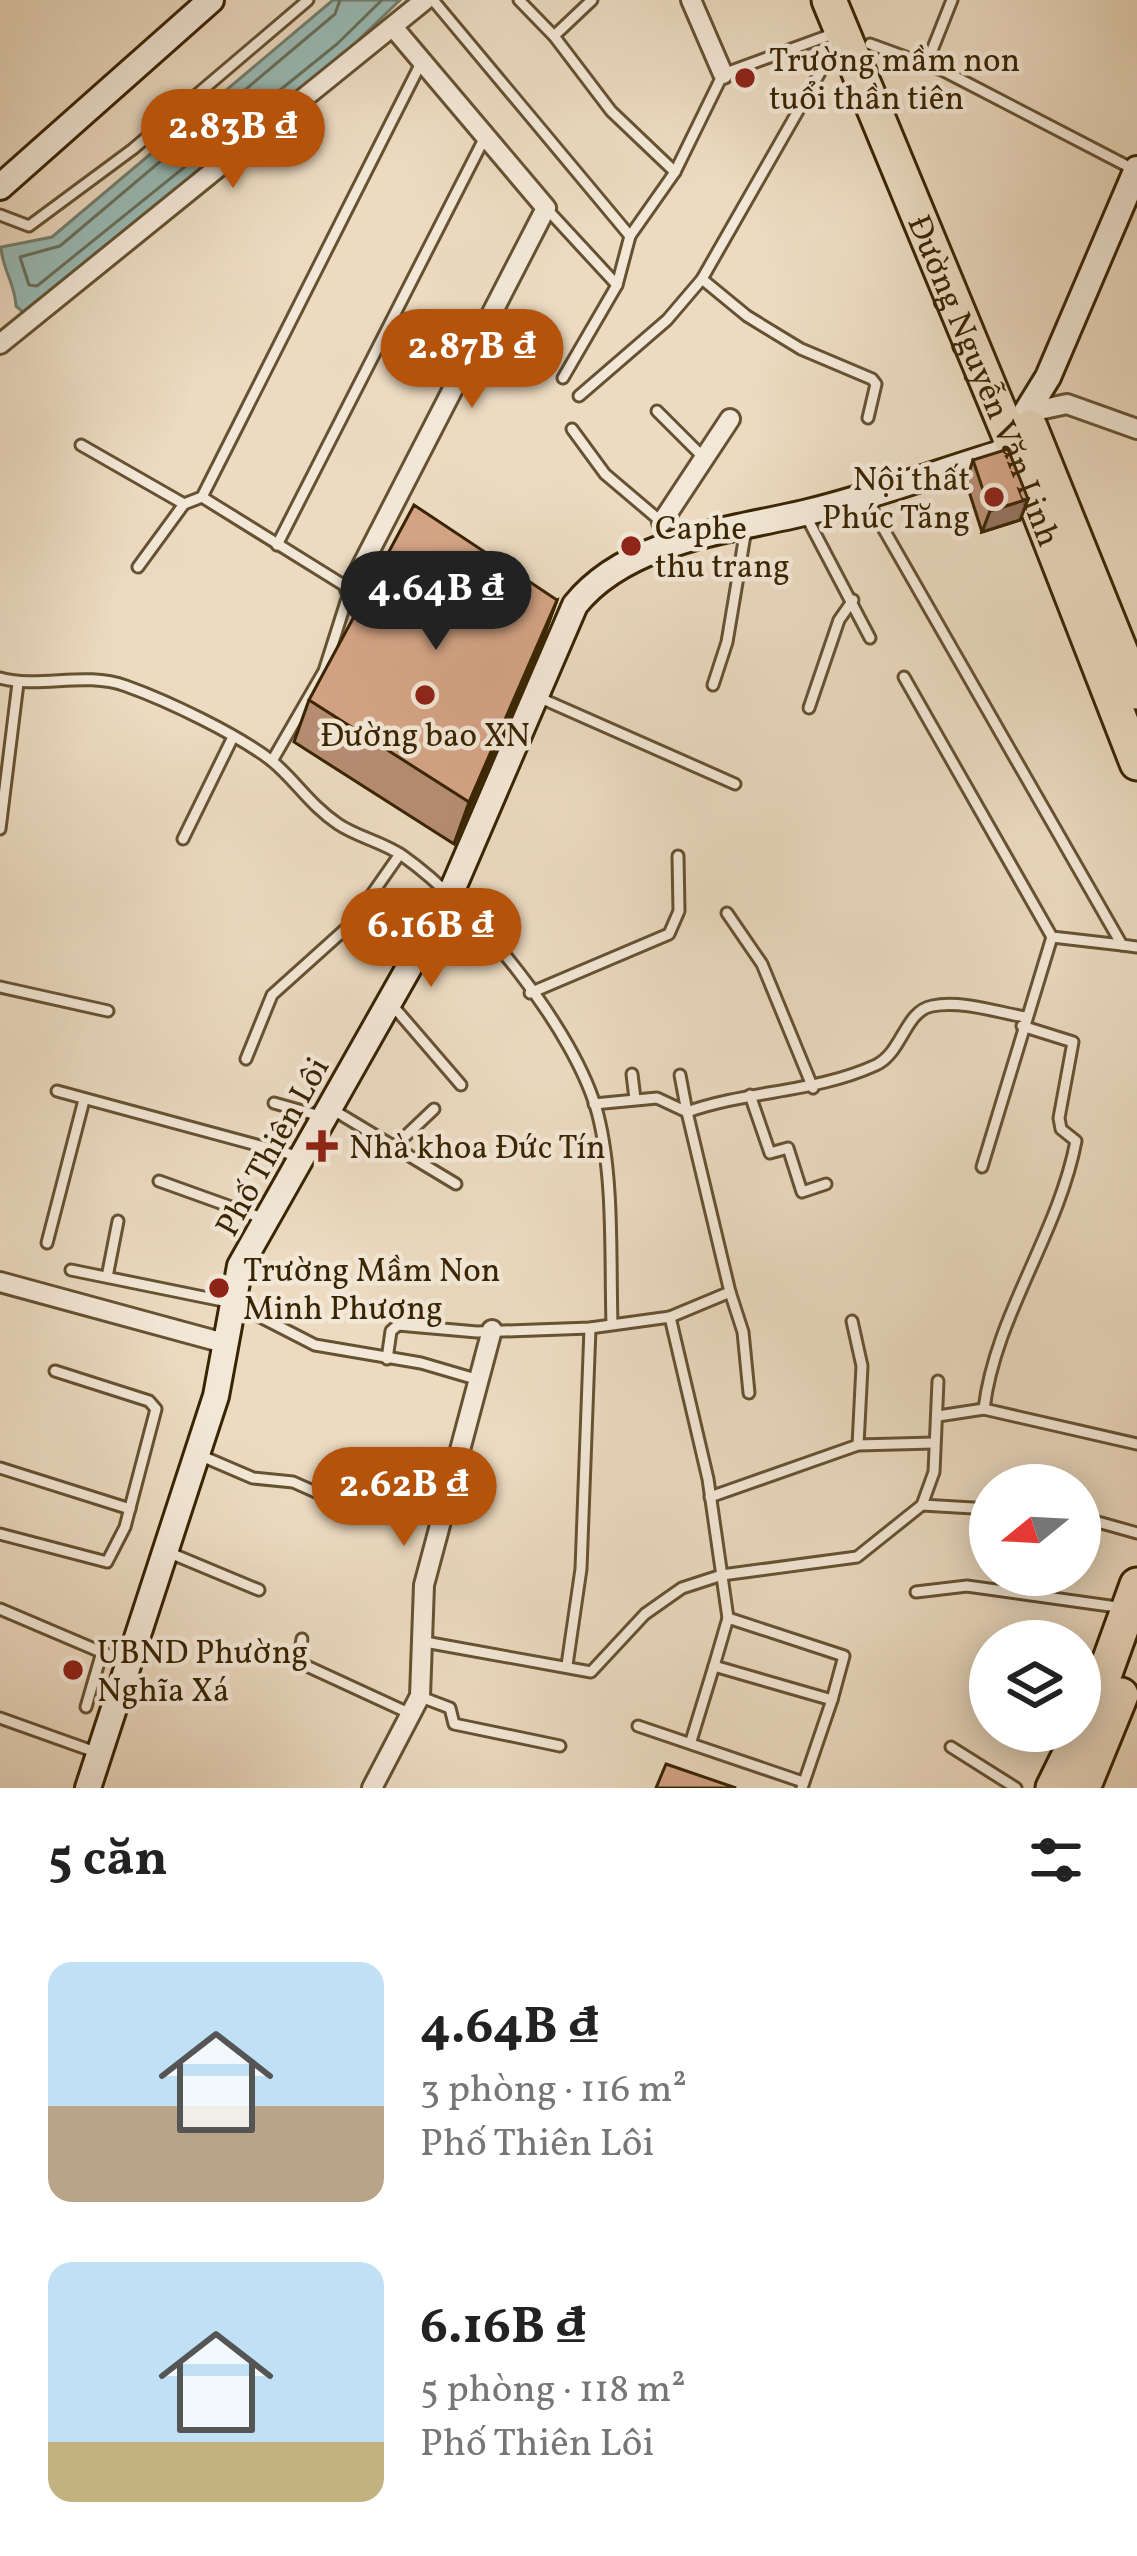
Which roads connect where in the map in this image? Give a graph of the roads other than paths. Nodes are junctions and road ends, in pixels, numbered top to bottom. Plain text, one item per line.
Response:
1 (211, 0) edge
2 (308, 0) edge
3 (429, 0) edge
4 (519, 0) edge
5 (592, 0) edge
6 (691, 0) edge
7 (952, 0) edge
8 (848, 19) edge
9 (393, 27) junction
10 (554, 35) junction
11 (421, 63) junction
12 (927, 63) junction
13 (723, 74) junction
14 (484, 139) junction
15 (676, 172) junction
16 (1136, 173) edge
17 (0, 188) edge
18 (546, 208) junction
19 (0, 215) edge
20 (630, 236) junction
21 (702, 279) junction
22 (616, 285) junction
23 (1, 338) edge
24 (563, 378) dead end
25 (579, 396) dead end
26 (657, 411) dead end
27 (730, 418) dead end
28 (868, 418) dead end
29 (1018, 427) junction
30 (1137, 428) edge
31 (572, 429) dead end
32 (81, 445) dead end
33 (706, 460) junction
34 (865, 496) junction
35 (202, 497) junction
36 (184, 505) junction
37 (804, 513) junction
38 (662, 522) junction
39 (746, 524) junction
40 (680, 544) junction
41 (277, 545) junction
42 (138, 567) dead end
43 (350, 589) junction
44 (853, 600) junction
45 (870, 638) dead end
46 (1130, 654) edge
47 (904, 677) dead end
48 (0, 678) edge
49 (18, 683) junction
50 (713, 685) dead end
51 (1137, 692) edge
52 (538, 697) junction
53 (809, 708) dead end
54 (232, 739) junction
55 (272, 761) junction
56 (1137, 763) edge
57 (735, 784) dead end
58 (0, 829) edge
59 (183, 839) dead end
60 (400, 854) junction
61 (678, 856) dead end
62 (450, 895) junction
63 (727, 913) dead end
64 (1052, 937) junction
65 (1122, 945) junction
66 (1137, 947) edge
67 (0, 987) edge
68 (530, 993) junction
69 (390, 1002) junction
70 (108, 1011) dead end
71 (1023, 1021) junction
72 (247, 1059) dead end
73 (632, 1074) dead end
74 (680, 1075) dead end
75 (461, 1085) dead end
76 (813, 1088) junction
77 (57, 1091) dead end
78 (750, 1095) junction
79 (84, 1100) junction
80 (635, 1100) junction
81 (274, 1102) dead end
82 (594, 1104) junction
83 (434, 1109) dead end
84 (328, 1112) junction
85 (687, 1112) junction
86 (394, 1148) junction
87 (303, 1158) junction
88 (982, 1166) dead end
89 (159, 1181) dead end
90 (456, 1184) dead end
91 (826, 1184) dead end
92 (267, 1220) junction
93 (118, 1221) dead end
94 (47, 1244) dead end
95 (70, 1270) dead end
96 (106, 1277) junction
97 (0, 1282) edge
98 (730, 1292) junction
99 (233, 1304) junction
100 (670, 1317) junction
101 (852, 1321) dead end
102 (612, 1324) junction
103 (590, 1328) junction
104 (492, 1330) junction
105 (224, 1342) junction
106 (388, 1359) junction
107 (55, 1371) dead end
108 (478, 1380) junction
109 (938, 1381) dead end
110 (749, 1393) dead end
111 (984, 1409) junction
112 (938, 1416) junction
113 (934, 1443) junction
114 (858, 1444) junction
115 (1137, 1444) edge
116 (196, 1454) junction
117 (0, 1468) edge
118 (710, 1497) junction
119 (922, 1505) junction
120 (969, 1508) edge
121 (130, 1509) junction
122 (440, 1515) junction
123 (1101, 1523) edge
124 (1137, 1532) edge
125 (0, 1534) edge
126 (164, 1551) junction
127 (722, 1575) junction
128 (260, 1590) dead end
129 (916, 1592) dead end
130 (1133, 1597) edge
131 (0, 1609) edge
132 (728, 1618) junction
133 (302, 1639) dead end
134 (425, 1642) junction
135 (1137, 1650) edge
136 (102, 1652) junction
137 (132, 1665) junction
138 (567, 1665) junction
139 (714, 1666) junction
140 (832, 1700) junction
141 (416, 1706) junction
142 (86, 1707) dead end
143 (0, 1718) edge
144 (638, 1726) dead end
145 (691, 1742) junction
146 (560, 1746) dead end
147 (951, 1747) dead end
148 (103, 1755) junction
149 (802, 1785) edge
150 (88, 1788) edge
151 (372, 1788) edge
152 (1016, 1788) edge
153 (1053, 1788) edge
154 (1083, 1788) edge

1 - 17 main road
2 - 19 lane
3 - 9 street
3 - 20 lane
4 - 10 lane
5 - 10 lane
6 - 13 street
7 - 12 lane
8 - 12 lane
8 - 13 lane
8 - 21 lane
8 - 29 highway, Đường Nguyễn Văn Linh
9 - 11 street
9 - 23 street
10 - 15 lane
11 - 14 street
11 - 35 lane
12 - 16 lane
13 - 15 lane
14 - 18 street
14 - 41 lane
15 - 20 lane
16 - 29 main road
18 - 22 lane
18 - 43 street
20 - 22 lane
21 - 25 lane
21 - 28 lane
22 - 24 lane
26 - 33 lane
27 - 33 street
29 - 30 street
29 - 34 main road, Phố Thiên Lôi
29 - 46 highway, Đường Nguyễn Văn Linh
29 - 56 highway, Đường Nguyễn Văn Linh
31 - 38 lane
32 - 36 lane
33 - 38 street
34 - 37 main road, Phố Thiên Lôi
34 - 65 lane
35 - 36 lane
35 - 41 lane
36 - 42 lane
37 - 39 main road, Phố Thiên Lôi
37 - 44 lane
38 - 40 lane
39 - 40 main road, Phố Thiên Lôi
39 - 50 lane
40 - 52 main road, Phố Thiên Lôi
41 - 43 lane
43 - 55 lane
44 - 45 lane
44 - 53 lane
46 - 51 highway, Đường Nguyễn Văn Linh
47 - 64 lane
48 - 49 lane
49 - 54 lane
49 - 58 lane
52 - 57 lane
52 - 62 main road, Phố Thiên Lôi
54 - 55 lane
54 - 59 lane
55 - 60 lane
60 - 62 lane
60 - 72 lane
61 - 68 lane
62 - 68 lane
62 - 69 main road, Phố Thiên Lôi
63 - 76 lane
64 - 65 lane
64 - 71 lane
65 - 66 lane
67 - 70 lane
68 - 82 lane
69 - 75 lane
69 - 84 main road, Phố Thiên Lôi
71 - 76 lane
71 - 88 lane
71 - 111 lane
73 - 80 lane
74 - 85 lane
76 - 78 lane
77 - 79 lane
78 - 85 lane
78 - 91 lane
79 - 87 lane
79 - 94 lane
80 - 82 lane
80 - 85 lane
81 - 84 lane
82 - 102 lane
83 - 86 lane
84 - 86 lane
84 - 87 main road, Phố Thiên Lôi
85 - 98 lane
86 - 90 lane
87 - 92 main road, Phố Thiên Lôi
89 - 92 lane
92 - 99 main road, Phố Thiên Lôi
93 - 96 lane
95 - 96 lane
96 - 99 lane
97 - 105 street
98 - 100 lane
98 - 110 lane
99 - 105 main road, Phố Thiên Lôi
99 - 106 lane
100 - 102 lane
100 - 118 lane
101 - 114 lane
102 - 103 lane
103 - 104 lane
103 - 138 lane
104 - 106 lane
104 - 108 street
105 - 116 main road, Phố Thiên Lôi
106 - 108 lane
107 - 121 lane
108 - 122 street
109 - 112 lane
111 - 112 lane
111 - 115 lane
112 - 113 lane
113 - 114 lane
113 - 119 lane
114 - 118 lane
116 - 122 lane
116 - 126 main road, Phố Thiên Lôi
117 - 121 lane
118 - 127 lane
119 - 120 lane
119 - 127 lane
121 - 125 lane
122 - 134 street
123 - 124 lane
126 - 128 lane
126 - 137 main road, Phố Thiên Lôi
127 - 132 lane
127 - 138 lane
129 - 130 lane
130 - 153 highway
131 - 136 lane
132 - 139 lane
132 - 140 lane
133 - 141 lane
134 - 138 lane
134 - 141 street
135 - 154 highway
136 - 137 lane
136 - 142 lane
137 - 148 main road, Phố Thiên Lôi
139 - 140 lane
139 - 145 lane
140 - 149 lane
141 - 146 lane
141 - 151 street
143 - 148 lane
144 - 145 lane
145 - 149 lane
147 - 152 lane
148 - 150 main road, Phố Thiên Lôi

